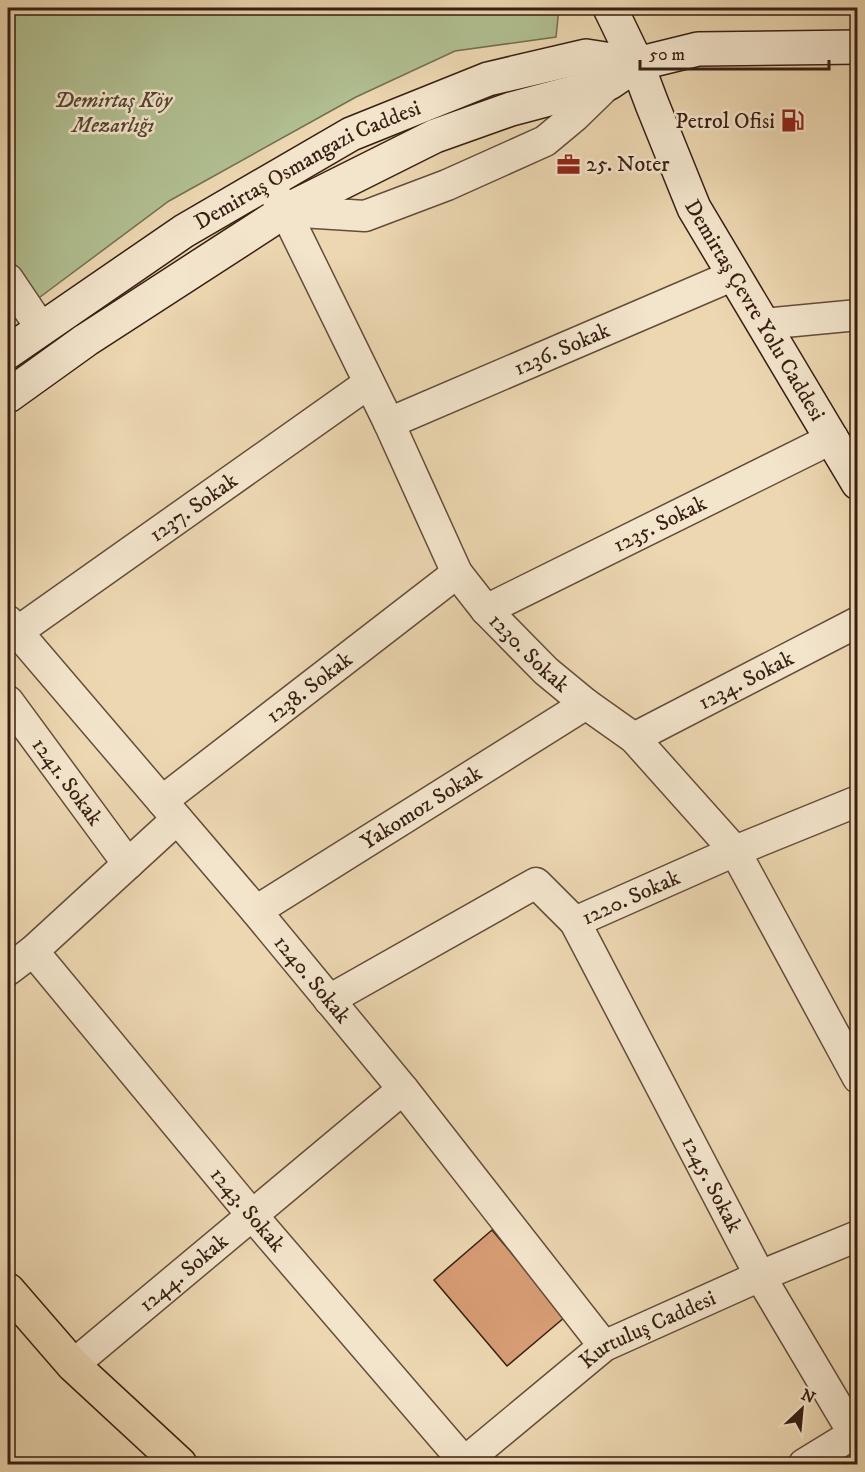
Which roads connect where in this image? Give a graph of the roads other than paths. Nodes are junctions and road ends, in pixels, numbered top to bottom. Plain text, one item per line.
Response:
1 (610, 8) edge
2 (858, 47) edge
3 (638, 64) junction
4 (609, 83) junction
5 (268, 182) junction
6 (285, 211) junction
7 (734, 275) junction
8 (8, 279) edge
9 (858, 315) edge
10 (763, 324) junction
11 (41, 328) junction
12 (8, 352) edge
13 (369, 383) junction
14 (8, 396) edge
15 (389, 423) junction
16 (832, 438) junction
17 (858, 483) edge
18 (457, 573) junction
19 (486, 610) junction
20 (858, 622) edge
21 (12, 626) edge
22 (8, 701) edge
23 (586, 704) junction
24 (634, 738) junction
25 (858, 801) edge
26 (170, 810) junction
27 (735, 851) junction
28 (128, 864) junction
29 (256, 911) junction
30 (575, 922) junction
31 (33, 951) junction
32 (8, 970) edge
33 (329, 1000) junction
34 (858, 1078) edge
35 (403, 1089) junction
36 (251, 1214) junction
37 (858, 1236) edge
38 (760, 1276) junction
39 (8, 1290) edge
40 (604, 1346) junction
41 (73, 1365) junction
42 (855, 1438) edge
43 (180, 1464) edge
44 (464, 1464) edge
45 (804, 1464) edge

1 - 3 main road, Demirtaş Çevre Yolu Caddesi
2 - 3 main road, Demirtaş Osmangazi Caddesi
3 - 4 main road, Demirtaş Osmangazi Caddesi
3 - 5 main road, Demirtaş Osmangazi Caddesi
3 - 7 main road, Demirtaş Çevre Yolu Caddesi
4 - 6 main road, Demirtaş Osmangazi Caddesi
4 - 6 street, Demirtaş Osmangazi Caddesi
5 - 6 street, 1230. Sokak
5 - 11 main road, Demirtaş Osmangazi Caddesi
6 - 13 street, 1230. Sokak
6 - 14 main road, Demirtaş Osmangazi Caddesi
7 - 10 main road, Demirtaş Çevre Yolu Caddesi
7 - 15 street, 1236. Sokak
8 - 11 street
9 - 10 street
10 - 16 main road, Demirtaş Çevre Yolu Caddesi
11 - 12 main road, Demirtaş Osmangazi Caddesi
13 - 15 street, 1230. Sokak
13 - 21 street, 1237. Sokak
15 - 18 street, 1230. Sokak
16 - 17 main road, Demirtaş Çevre Yolu Caddesi
16 - 19 street, 1235. Sokak
18 - 19 street, 1230. Sokak
18 - 26 street, 1238. Sokak
19 - 23 street, 1230. Sokak
20 - 24 street, 1234. Sokak
21 - 26 street, 1240. Sokak
22 - 28 street, 1241. Sokak
23 - 24 street, 1230. Sokak
23 - 29 street, Yakomoz Sokak
24 - 27 street, 1230. Sokak
25 - 27 street, 1220. Sokak
26 - 28 street, 1238. Sokak
26 - 29 street, 1240. Sokak
27 - 30 street, 1220. Sokak
27 - 34 street, 1230. Sokak
28 - 31 street, 1238. Sokak
29 - 33 street, 1240. Sokak
30 - 33 street, 1220. Sokak
30 - 38 street, 1245. Sokak
31 - 32 street, 1238. Sokak
31 - 36 street, 1243. Sokak
33 - 35 street, 1240. Sokak
35 - 36 street, 1244. Sokak
35 - 40 street, 1240. Sokak
36 - 41 street, 1244. Sokak
36 - 44 street, 1243. Sokak
37 - 38 street, Kurtuluş Caddesi
38 - 40 street, Kurtuluş Caddesi
38 - 42 street, 1245. Sokak
39 - 41 main road
40 - 44 street, Kurtuluş Caddesi
41 - 43 main road
42 - 45 street

